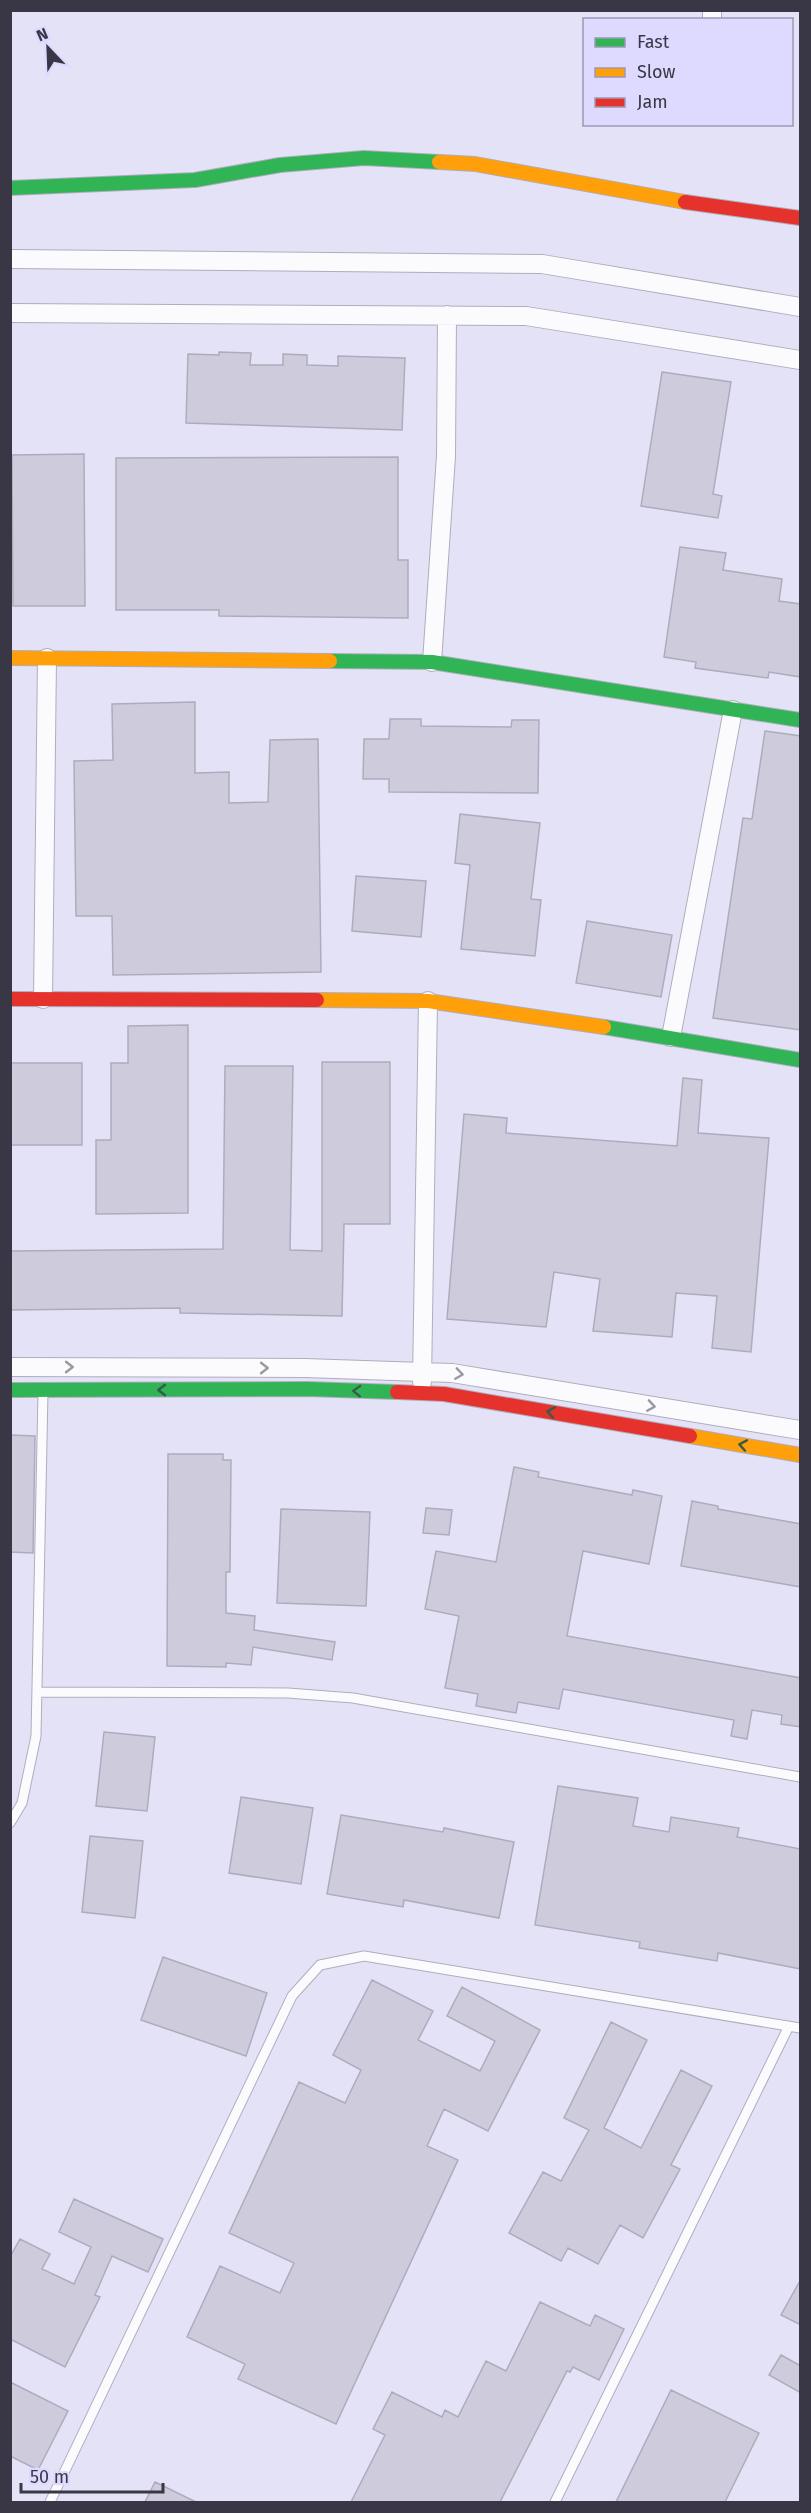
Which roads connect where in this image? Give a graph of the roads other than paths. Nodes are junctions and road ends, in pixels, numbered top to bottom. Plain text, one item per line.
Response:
1 (10, 188) edge
2 (801, 218) edge
3 (10, 259) edge
4 (801, 307) edge
5 (10, 313) edge
6 (447, 315) junction
7 (801, 360) edge
8 (10, 658) edge
9 (47, 658) junction
10 (432, 662) junction
11 (733, 710) junction
12 (801, 720) edge
13 (10, 999) edge
14 (43, 999) junction
15 (429, 1001) junction
16 (671, 1037) junction
17 (801, 1060) edge
18 (10, 1367) edge
19 (422, 1372) junction
20 (10, 1390) edge
21 (43, 1390) junction
22 (422, 1393) junction
23 (801, 1430) edge
24 (801, 1455) edge
25 (37, 1692) junction
26 (801, 1777) edge
27 (10, 1823) edge
28 (789, 2026) junction
29 (801, 2028) edge
30 (50, 2502) edge
31 (555, 2502) edge

1 - 2 street
3 - 4 street
5 - 6 street
6 - 7 street
6 - 10 street
8 - 9 street
9 - 10 street
9 - 14 street
10 - 11 street
11 - 12 street
11 - 16 street
13 - 14 street
14 - 15 street
15 - 16 street
15 - 19 street
16 - 17 street
18 -> 19 street
19 - 22 street
19 -> 23 street
20 - 21 street
22 -> 21 street
21 - 25 lane
24 -> 22 street
25 - 26 lane
25 - 27 lane
28 - 29 lane
28 - 30 lane
28 - 31 lane

